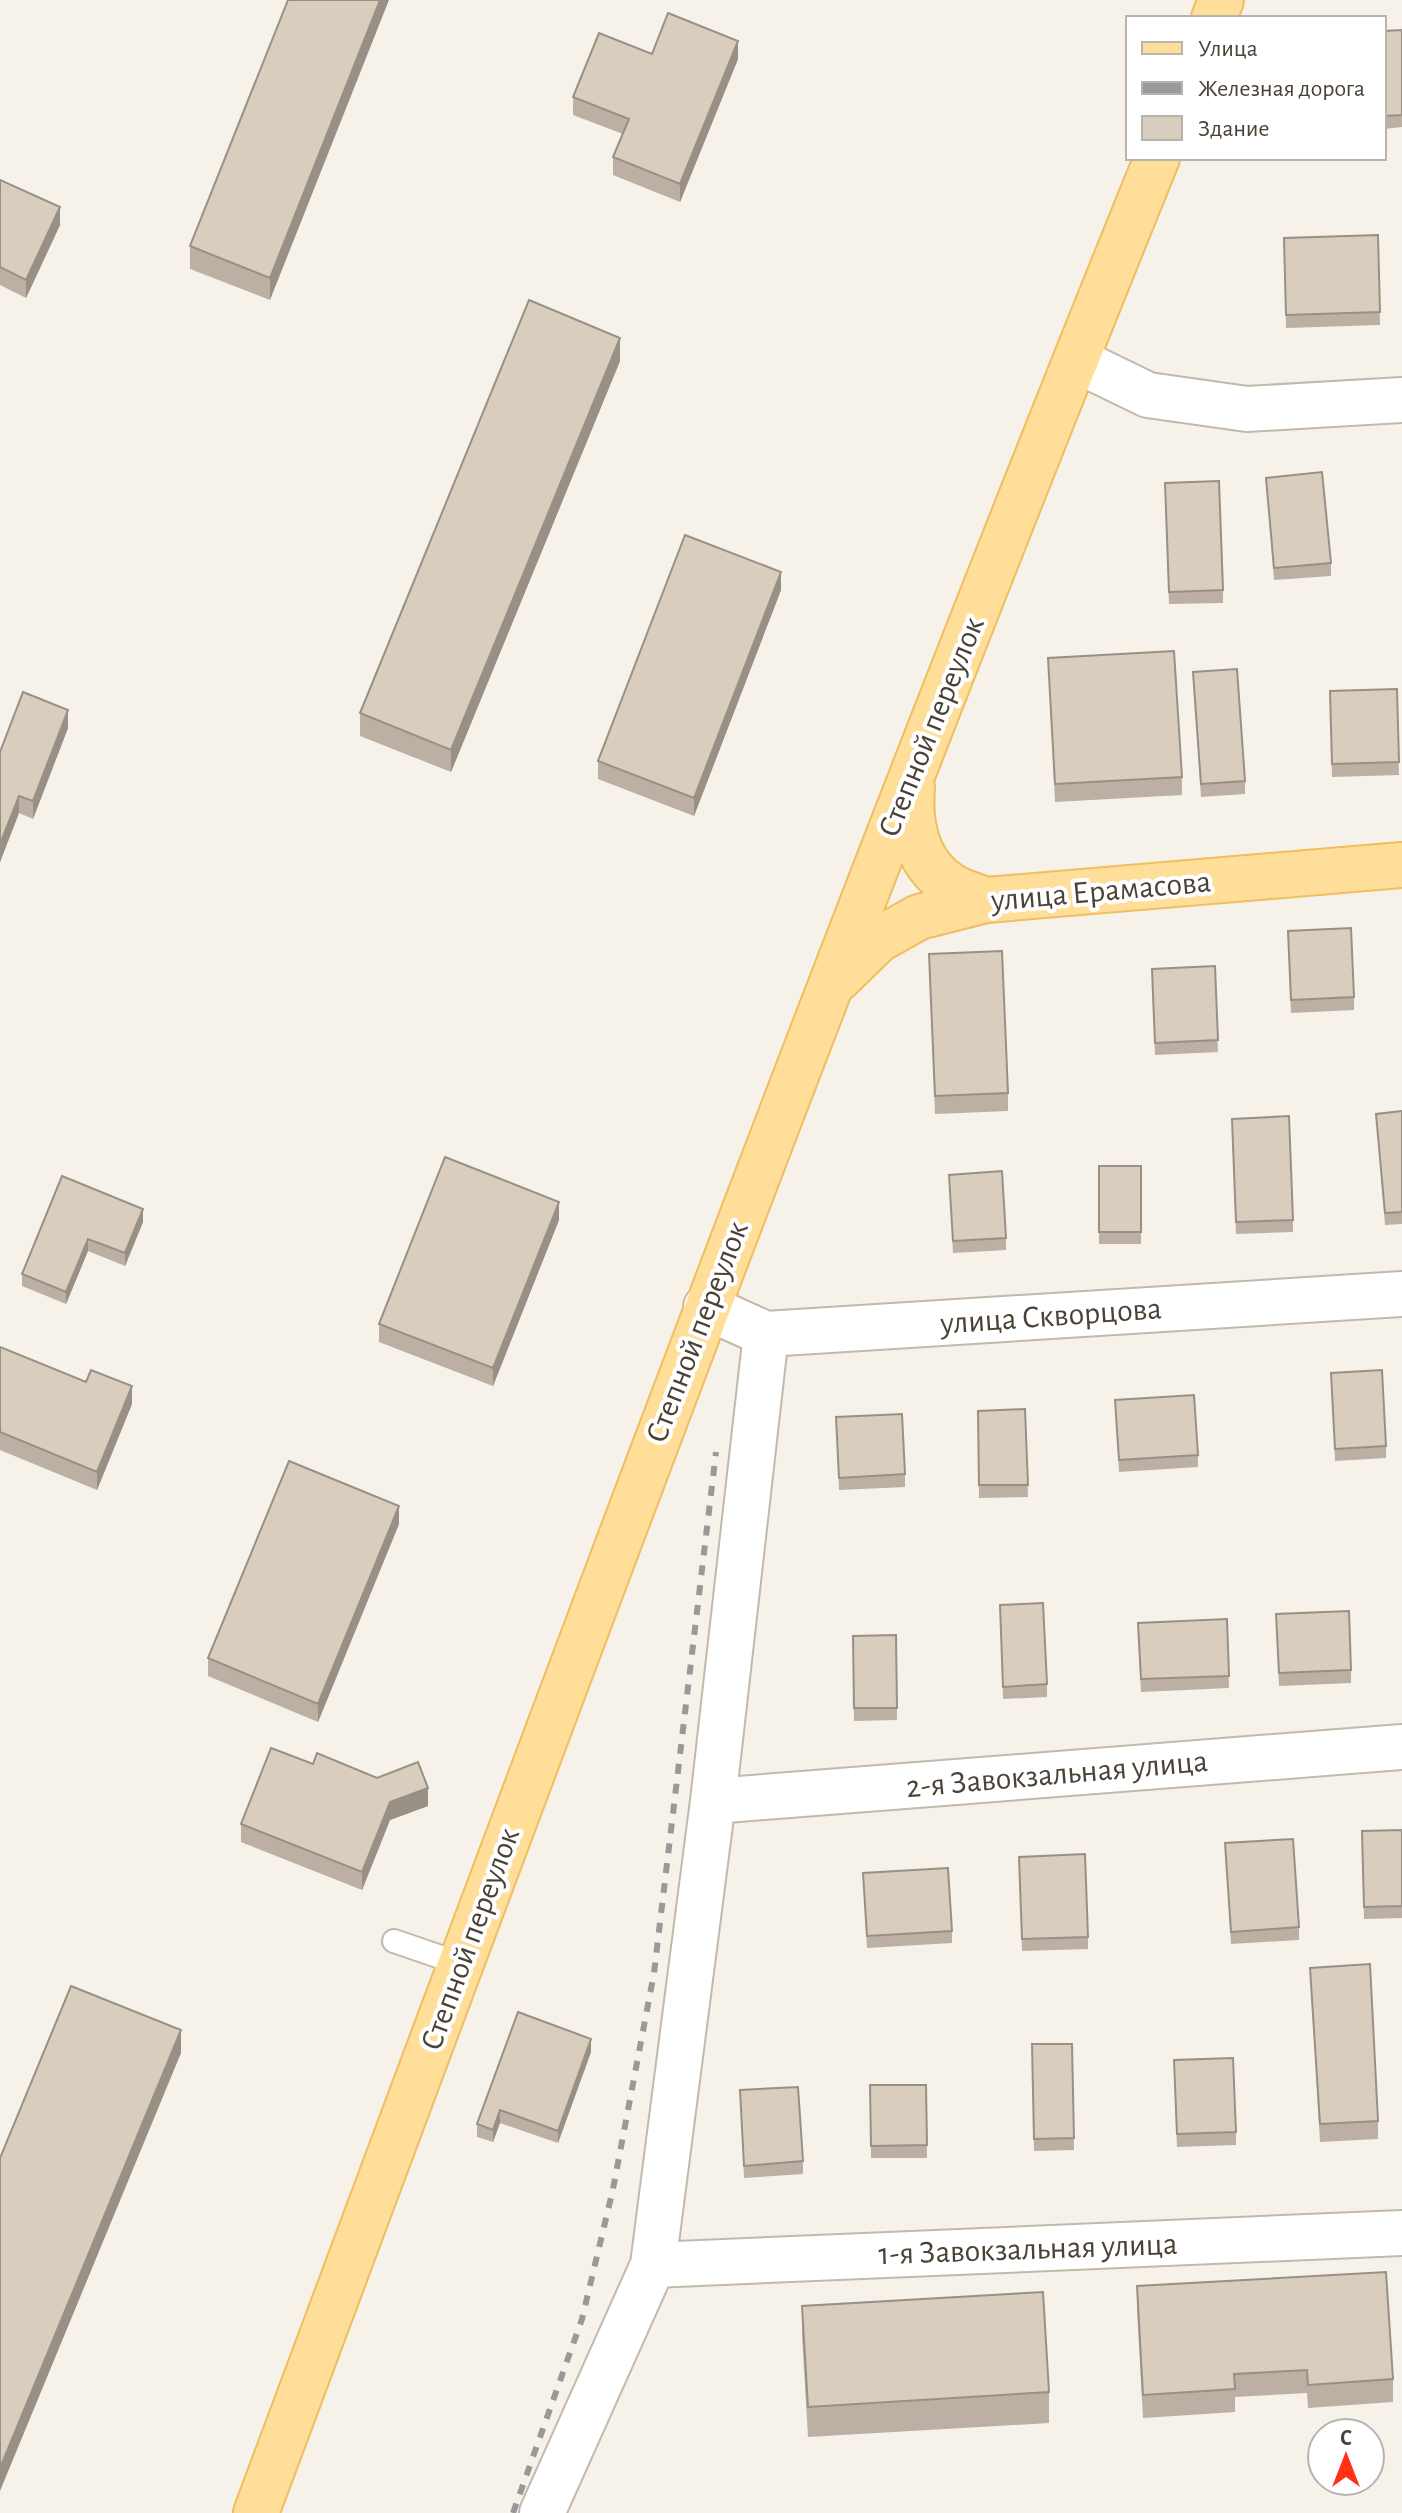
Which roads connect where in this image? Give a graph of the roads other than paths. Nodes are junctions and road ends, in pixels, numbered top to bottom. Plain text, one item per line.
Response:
1 (1156, 160) edge
2 (1076, 360) junction
3 (1402, 400) edge
4 (913, 772) junction
5 (1402, 865) edge
6 (986, 900) junction
7 (828, 989) junction
8 (1402, 1294) edge
9 (706, 1307) junction
10 (766, 1334) junction
11 (1402, 1747) edge
12 (713, 1801) junction
13 (394, 1941) dead end
14 (461, 1964) junction
15 (1402, 2233) edge
16 (653, 2265) junction
17 (256, 2513) edge
18 (542, 2513) edge

1 - 2 main road, Степной переулок
2 - 3 street
2 - 4 main road, Степной переулок
4 - 6 main road
4 - 7 main road, Степной переулок
5 - 6 main road, улица Ерамасова
6 - 7 main road, улица Ерамасова
7 - 9 main road, Степной переулок
8 - 10 street, улица Скворцова
9 - 10 street, улица Скворцова
9 - 14 main road, Степной переулок
10 - 12 street
11 - 12 street, 2-я Завокзальная улица
12 - 16 street
13 - 14 lane
14 - 17 main road, Степной переулок
15 - 16 street, 1-я Завокзальная улица
16 - 18 street

